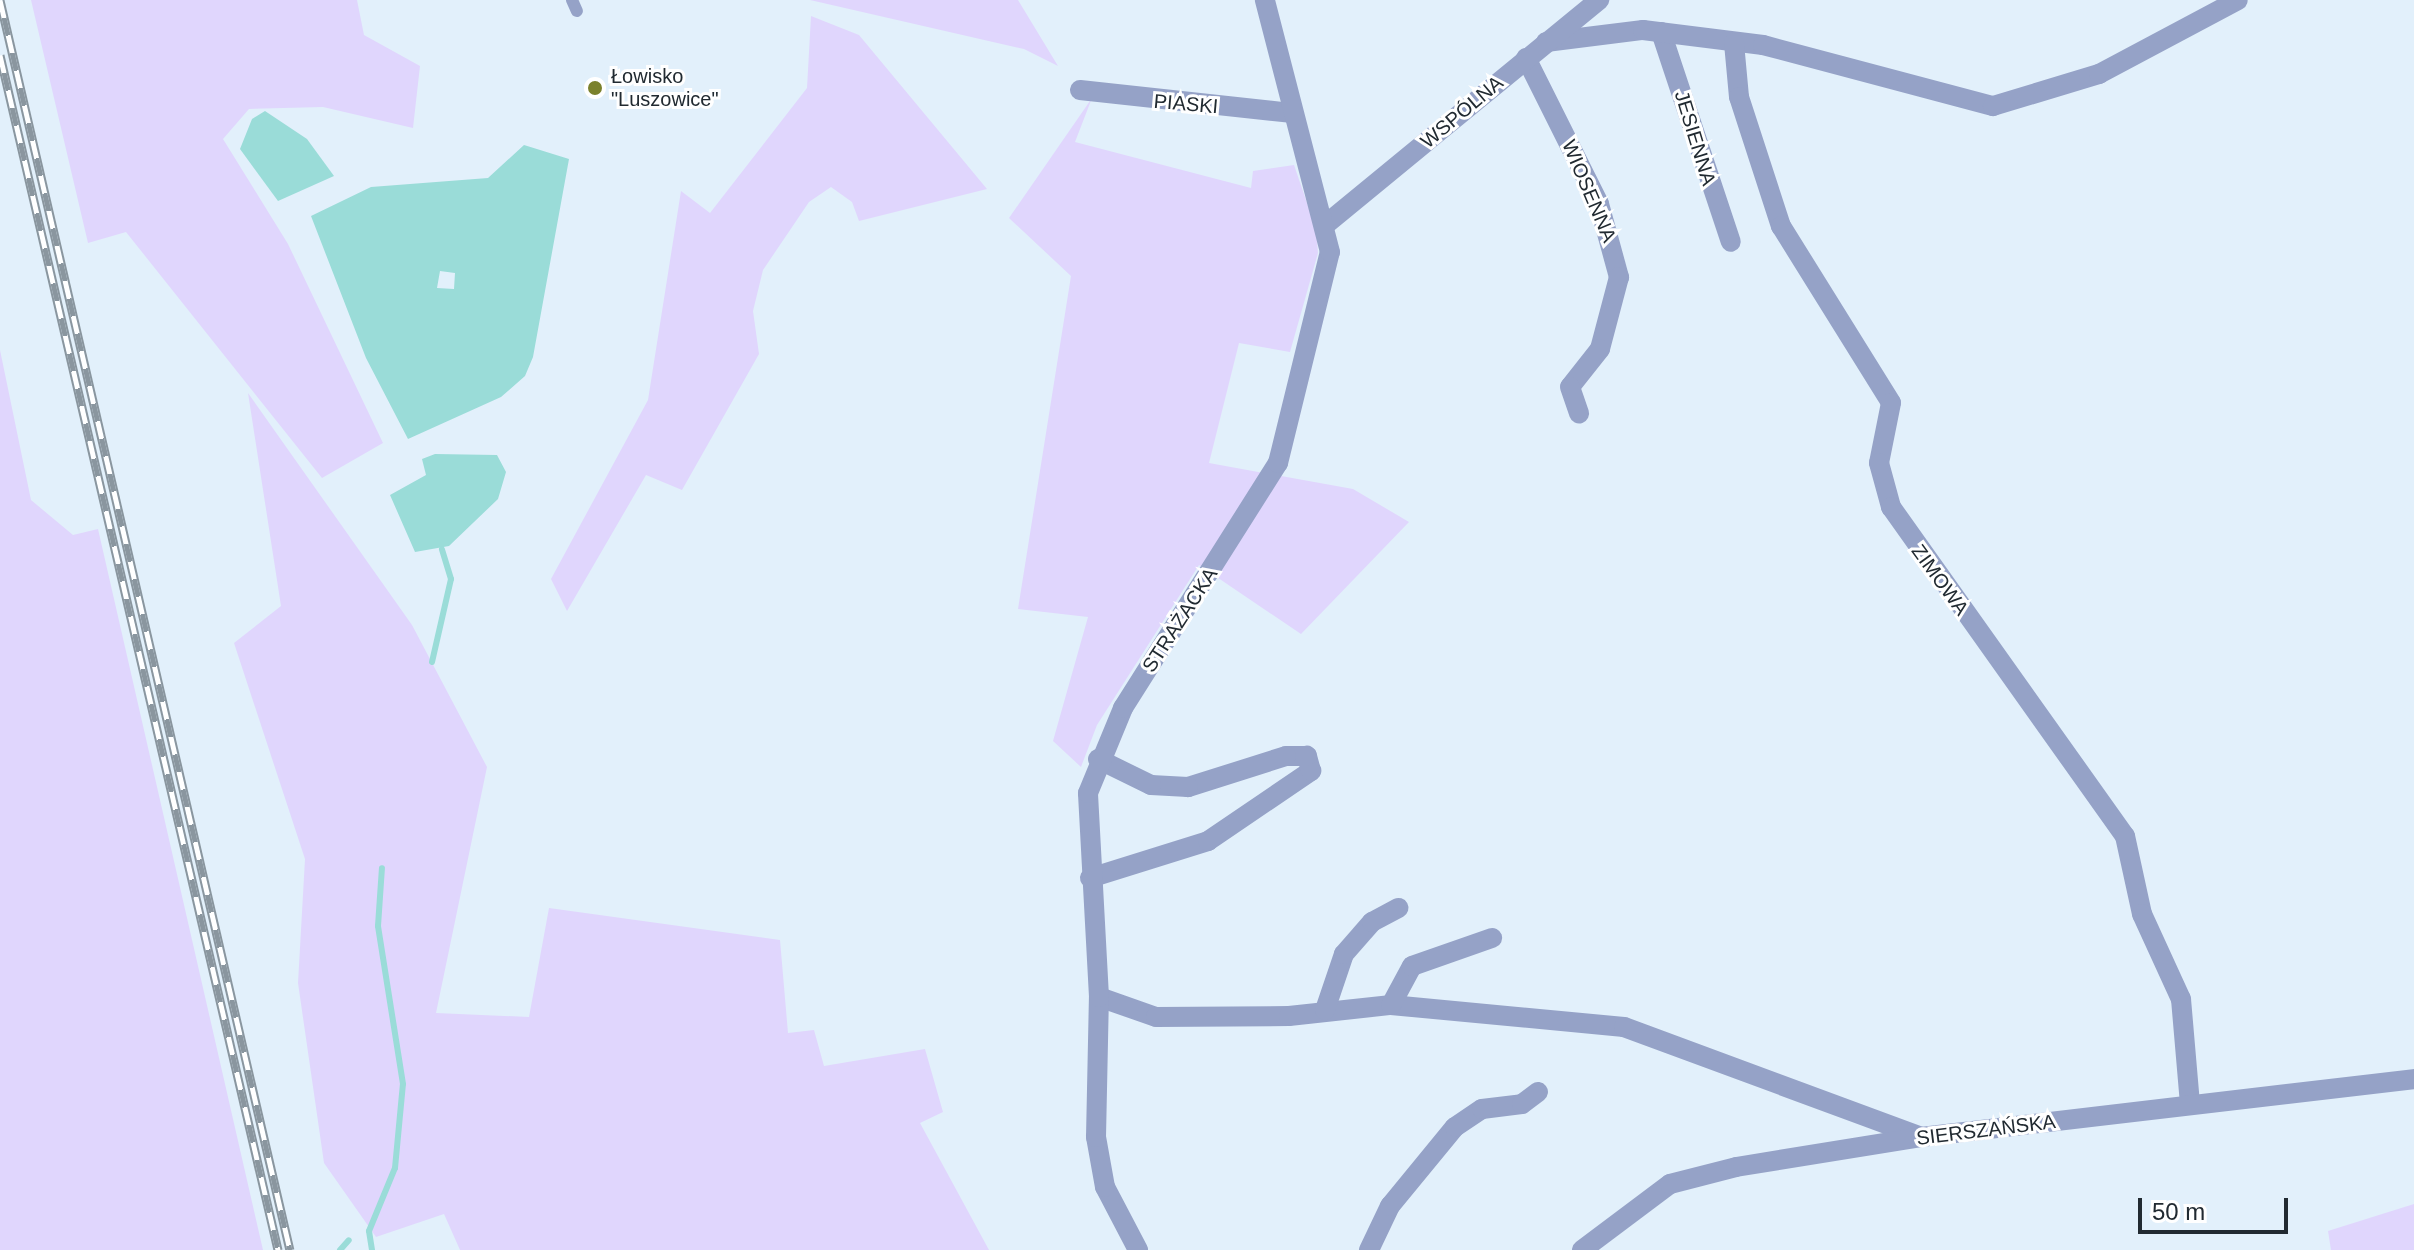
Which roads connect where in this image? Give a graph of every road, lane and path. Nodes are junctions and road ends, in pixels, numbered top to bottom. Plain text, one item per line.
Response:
1 (1265, 0) edge
2 (1599, 0) edge
3 (2238, 0) edge
4 (1661, 32) junction
5 (1546, 42) junction
6 (1734, 43) junction
7 (1526, 58) junction
8 (1080, 90) dead end
9 (1293, 113) junction
10 (1325, 225) junction
11 (1731, 242) dead end
12 (1579, 413) dead end
13 (1098, 759) junction
14 (1090, 878) junction
15 (1398, 908) dead end
16 (1492, 938) dead end
17 (1099, 997) junction
18 (1391, 1005) junction
19 (1325, 1010) junction
20 (2414, 1079) edge
21 (1538, 1092) dead end
22 (2190, 1104) junction
23 (1921, 1137) junction
24 (1138, 1250) edge
25 (1369, 1250) edge
26 (1582, 1250) edge

1 - 9 street, STRAŻACKA
2 - 5 street, WSPÓLNA
3 - 6 street
4 - 5 street
4 - 6 street
4 - 11 street, JESIENNA
5 - 7 street, WSPÓLNA
6 - 22 street, ZIMOWA
7 - 10 street, WSPÓLNA
7 - 12 street, WIOSENNA
8 - 9 street, PIASKI
9 - 10 street, STRAŻACKA
10 - 13 street, STRAŻACKA
13 - 14 street, STRAŻACKA
13 - 14 street
14 - 17 street, STRAŻACKA
15 - 19 street
16 - 18 street
17 - 19 street
17 - 24 street, STRAŻACKA
18 - 19 street
18 - 23 street
20 - 22 street, SIERSZAŃSKA
21 - 25 street
22 - 23 street, SIERSZAŃSKA
23 - 26 street, SIERSZAŃSKA

